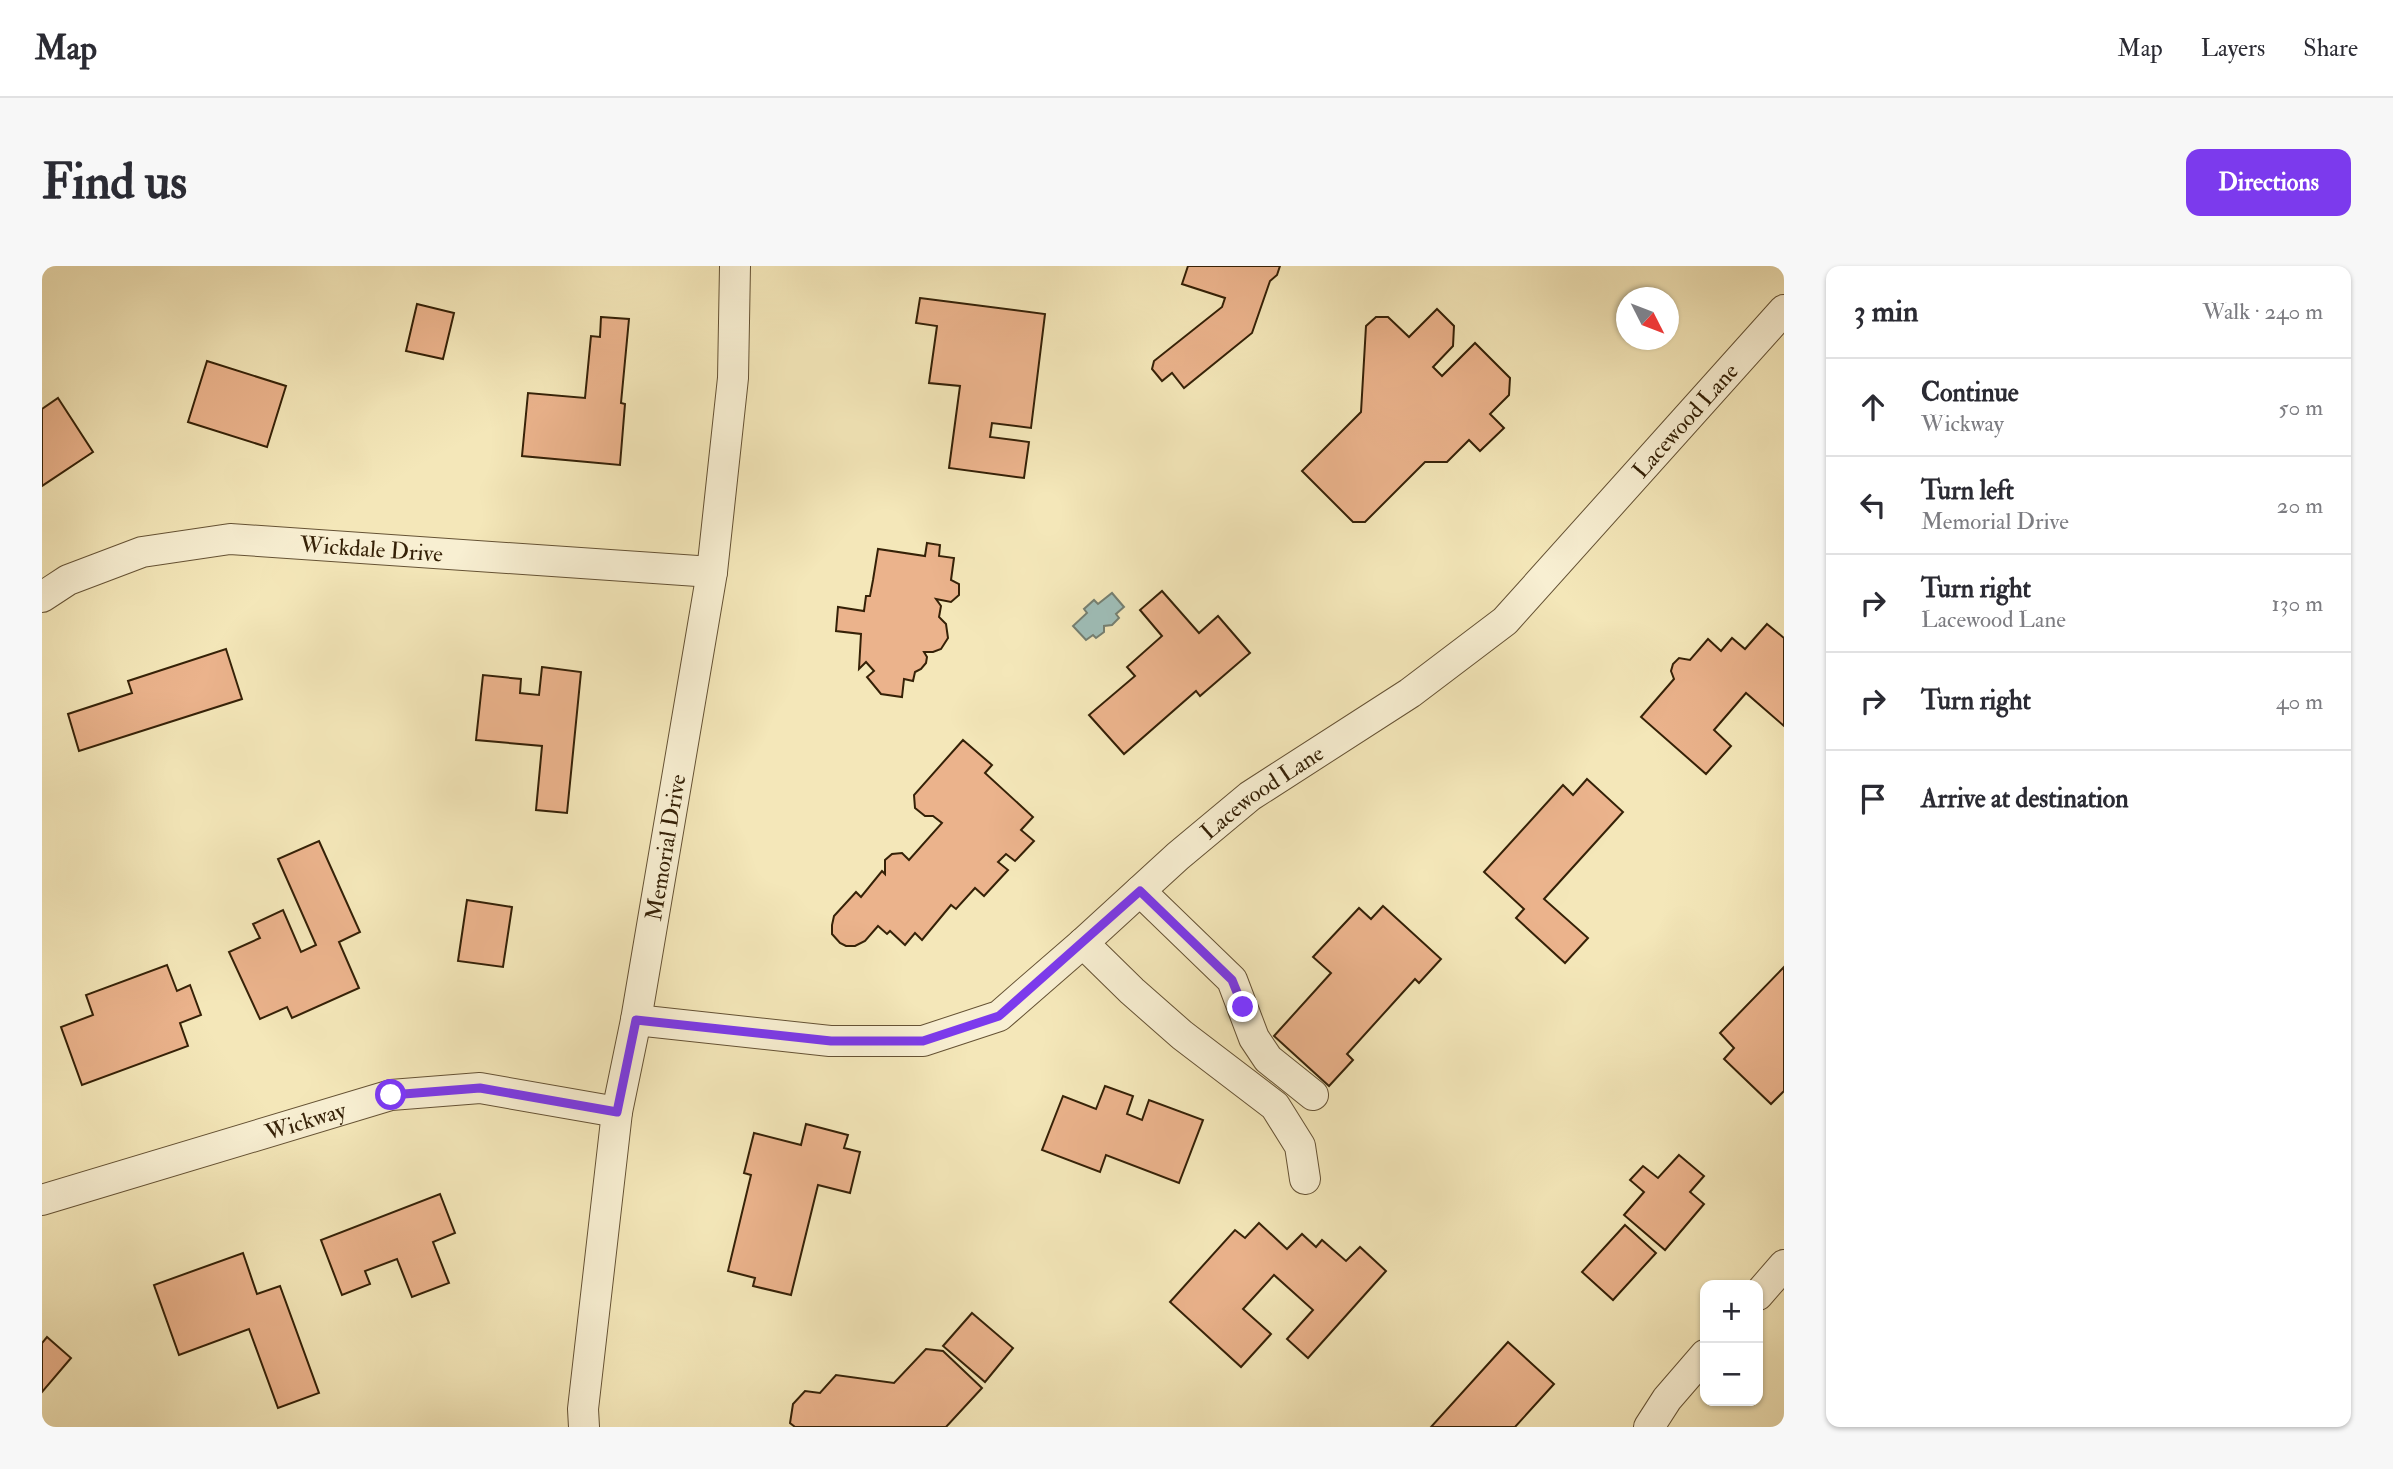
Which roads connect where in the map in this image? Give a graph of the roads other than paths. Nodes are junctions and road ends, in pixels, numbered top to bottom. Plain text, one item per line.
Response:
1 (735, 266) edge
2 (1784, 310) edge
3 (712, 572) junction
4 (42, 597) edge
5 (1140, 891) junction
6 (1083, 943) junction
7 (636, 1020) junction
8 (1313, 1095) dead end
9 (617, 1112) junction
10 (1305, 1179) dead end
11 (42, 1200) edge
12 (1784, 1265) edge
13 (1763, 1289) edge
14 (1700, 1361) edge
15 (584, 1427) edge
16 (1649, 1427) edge

1 - 3 street, Memorial Drive
2 - 5 street, Lacewood Lane
3 - 4 street, Wickdale Drive
3 - 7 street, Memorial Drive
5 - 6 street, Lacewood Lane
5 - 8 street
6 - 7 street, Lacewood Lane
6 - 10 street
7 - 9 street, Memorial Drive
9 - 11 street, Wickway
9 - 15 street, Memorial Drive
12 - 13 street
14 - 16 street

